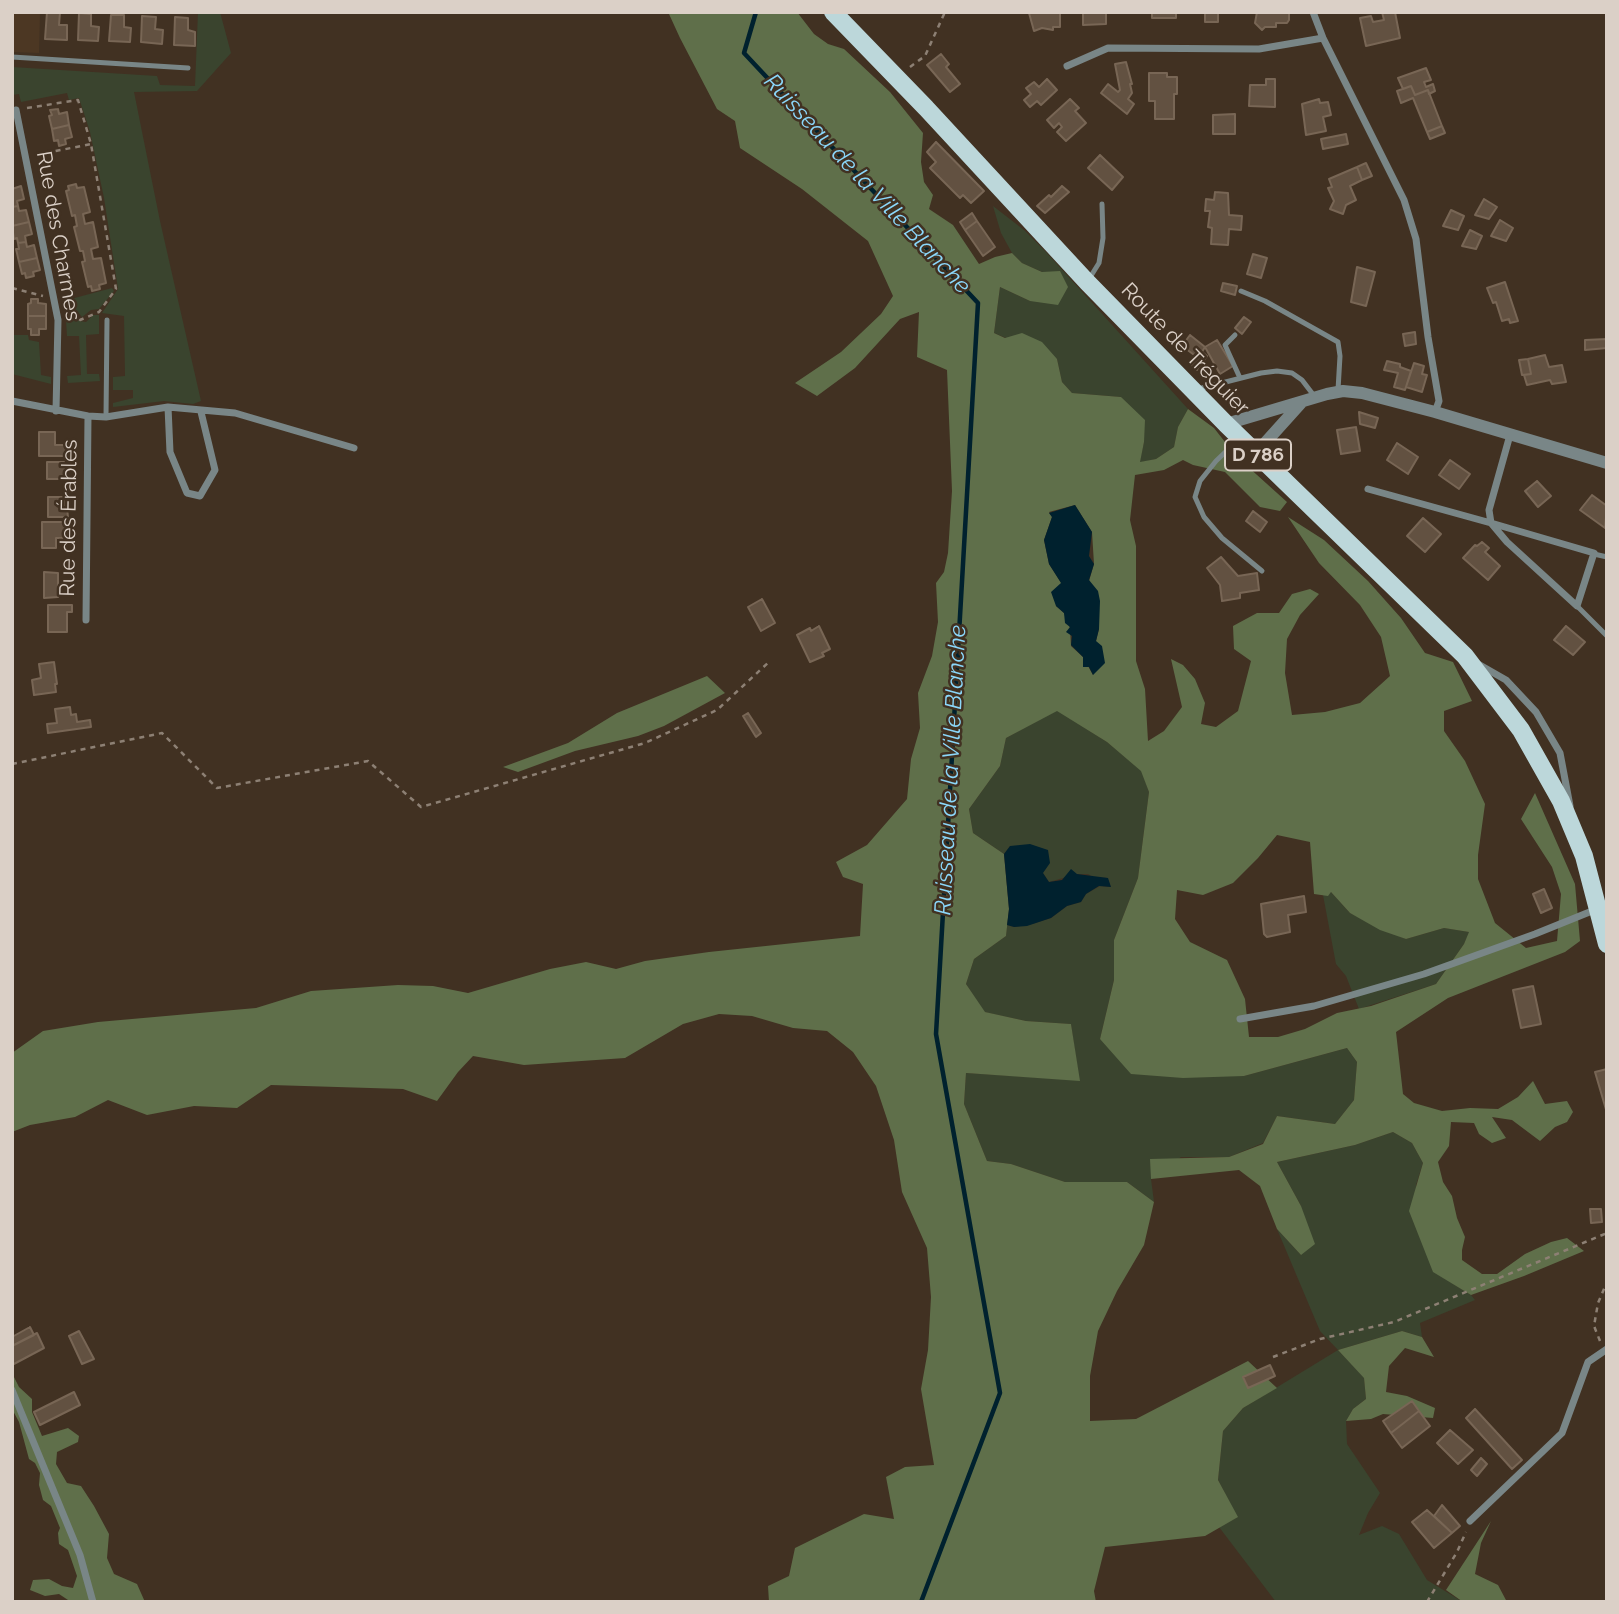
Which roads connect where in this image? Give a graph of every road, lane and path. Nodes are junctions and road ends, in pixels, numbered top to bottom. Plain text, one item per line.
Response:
1 (833, 12) edge
2 (945, 12) edge
3 (1313, 12) edge
4 (1323, 38) junction
5 (12, 57) edge
6 (1067, 66) dead end
7 (188, 68) dead end
8 (897, 78) junction
9 (16, 110) joint
10 (91, 144) junction
11 (26, 157) junction
12 (1102, 204) dead end
13 (1087, 282) junction
14 (12, 288) edge
15 (1241, 292) dead end
16 (53, 299) junction
17 (107, 320) dead end
18 (1235, 335) dead end
19 (1240, 378) junction
20 (1194, 390) junction
21 (1338, 392) junction
22 (1315, 397) junction
23 (12, 401) edge
24 (1301, 403) junction
25 (168, 407) junction
26 (57, 411) junction
27 (201, 412) junction
28 (1435, 412) junction
29 (88, 416) junction
30 (106, 417) junction
31 (1226, 424) junction
32 (1510, 435) junction
33 (1240, 438) junction
34 (354, 447) dead end
35 (1256, 453) junction
36 (1607, 463) edge
37 (1368, 489) dead end
38 (1491, 523) junction
39 (1594, 554) junction
40 (1607, 557) edge
41 (1262, 570) dead end
42 (1577, 606) junction
43 (86, 620) dead end
44 (1607, 636) edge
45 (770, 661) dead end
46 (12, 764) edge
47 (1598, 908) junction
48 (1607, 944) edge
49 (1240, 1019) dead end
50 (1607, 1233) edge
51 (1607, 1282) edge
52 (1606, 1349) edge
53 (1273, 1357) dead end
54 (12, 1390) edge
55 (1471, 1521) joint
56 (93, 1602) edge
57 (1427, 1602) edge

1 - 8 main road, Route de Tréguier / D 786
2 - 8 path
3 - 4 street
4 - 6 street
4 - 28 street
5 - 7 lane
8 - 13 main road, Route de Tréguier / D 786
9 - 10 path
9 - 11 street, Rue des Charmes
10 - 11 path
10 - 16 path
11 - 16 street, Rue des Charmes
12 - 13 lane
13 - 20 main road, Route de Tréguier / D 786
14 - 16 path
15 - 21 lane
16 - 26 street, Rue des Charmes
17 - 30 lane
18 - 19 lane
19 - 20 lane
19 - 22 lane
20 - 31 main road, Route de Tréguier / D 786
21 - 22 street
21 - 28 street
22 - 24 street
23 - 26 street
24 - 31 street
24 - 35 street
25 - 27 street
25 - 27 street
25 - 30 street
26 - 29 street
27 - 34 street
28 - 32 street
29 - 30 street
29 - 43 street, Rue des Érables
31 - 33 main road, Route de Tréguier / D 786
32 - 36 street
32 - 38 street
33 - 35 main road, Route de Tréguier / D 786
33 - 41 lane
35 - 47 main road, Route de Tréguier / D 786
37 - 38 street
38 - 39 street
38 - 42 street
39 - 40 lane
39 - 42 street
42 - 44 lane
45 - 46 path
47 - 48 main road, Route de Tréguier / D 786
47 - 49 street
50 - 53 path
51 - 52 path
52 - 55 street
54 - 56 street
55 - 57 path

